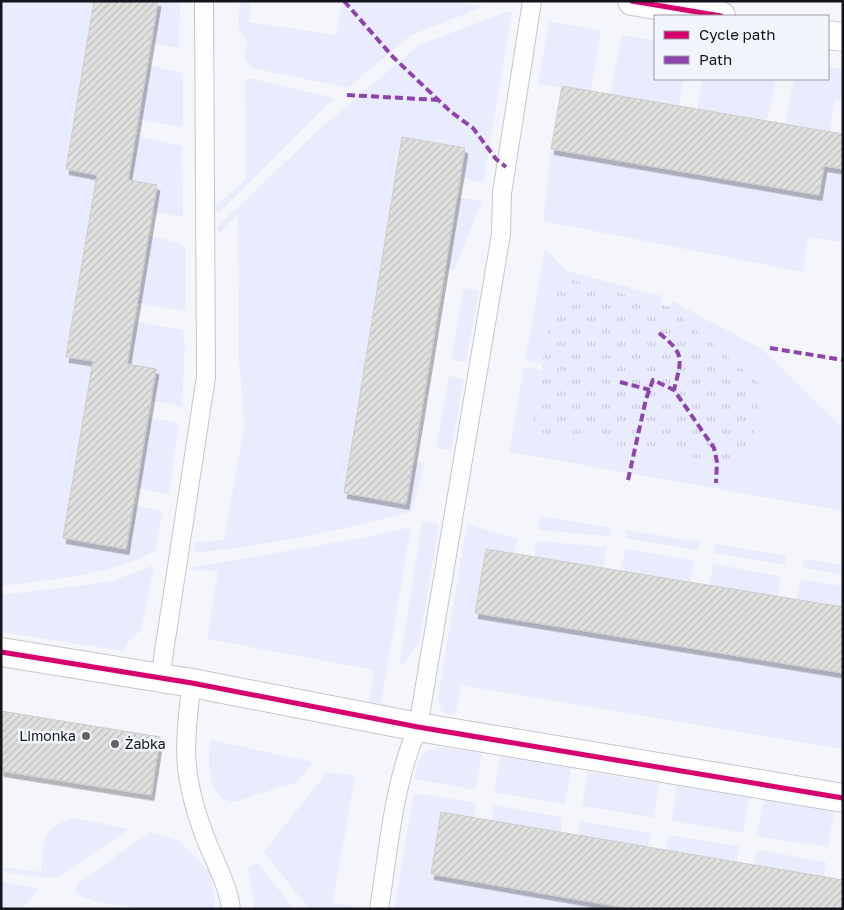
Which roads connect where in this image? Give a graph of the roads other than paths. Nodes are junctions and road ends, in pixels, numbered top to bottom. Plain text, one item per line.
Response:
1 (204, 1) edge
2 (532, 1) edge
3 (632, 1) edge
4 (715, 15) edge
5 (829, 34) edge
6 (843, 37) edge
7 (1, 652) edge
8 (160, 678) junction
9 (192, 683) junction
10 (418, 727) junction
11 (843, 798) edge
12 (231, 909) edge
13 (379, 909) edge

1 - 8 lane
2 - 10 lane
3 - 4 street
5 - 6 street
7 - 8 street
8 - 9 street
9 - 10 street
9 - 12 lane
10 - 11 street
10 - 13 lane

